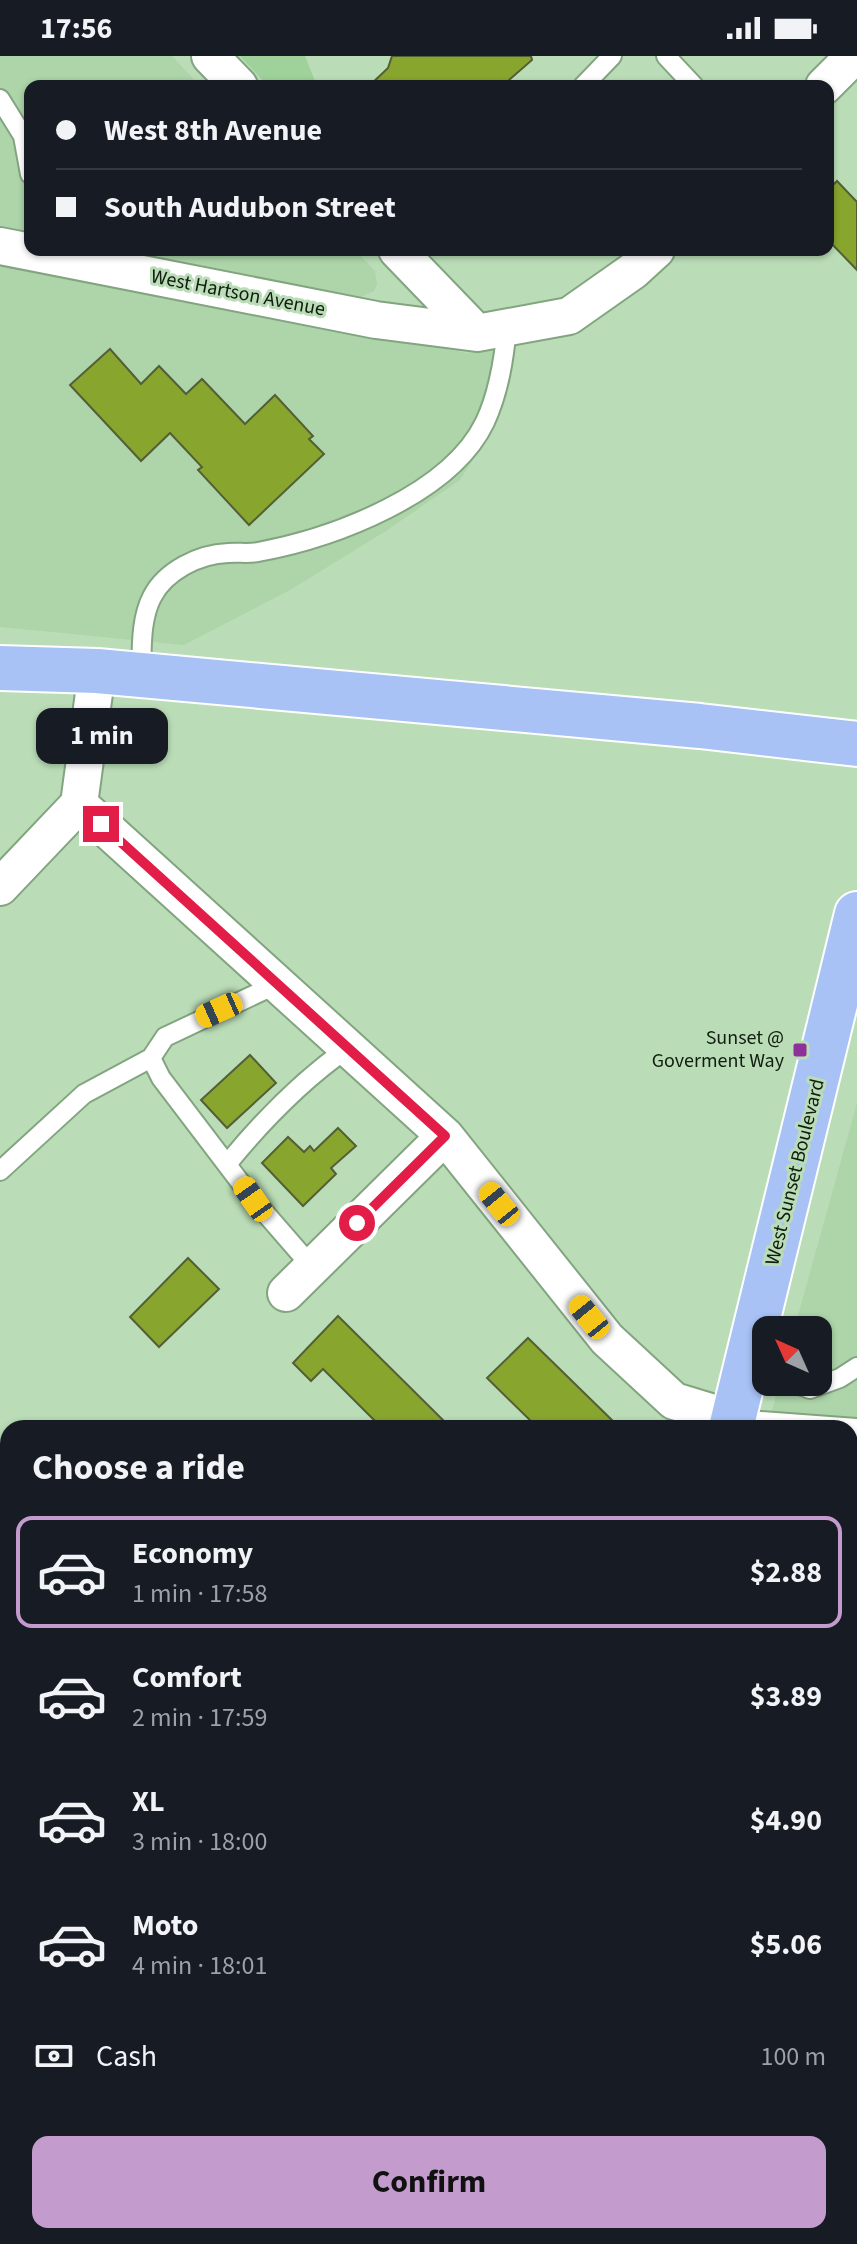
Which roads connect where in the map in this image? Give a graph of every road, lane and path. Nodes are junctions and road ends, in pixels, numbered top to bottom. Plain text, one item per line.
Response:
1 (210, 56) edge
2 (612, 56) edge
3 (666, 56) edge
4 (854, 56) edge
5 (233, 80) edge
6 (589, 80) edge
7 (688, 80) edge
8 (830, 80) edge
9 (0, 99) edge
10 (24, 141) edge
11 (0, 246) edge
12 (24, 250) edge
13 (58, 256) edge
14 (404, 256) edge
15 (649, 256) edge
16 (492, 330) junction
17 (0, 668) edge
18 (97, 671) junction
19 (141, 675) junction
20 (857, 744) edge
21 (79, 804) junction
22 (0, 887) edge
23 (857, 914) edge
24 (277, 984) junction
25 (348, 1048) junction
26 (151, 1058) junction
27 (445, 1136) junction
28 (228, 1163) junction
29 (0, 1171) edge
30 (312, 1267) junction
31 (286, 1293) dead end
32 (769, 1316) edge
33 (857, 1367) edge
34 (832, 1381) edge
35 (752, 1382) edge
36 (722, 1420) edge
37 (734, 1420) edge

1 - 5 street
2 - 6 lane
3 - 7 lane
4 - 8 street
9 - 10 lane
11 - 12 street, West Hartson Avenue
13 - 16 street, West Hartson Avenue
14 - 16 street
15 - 16 street, West Hartson Avenue
16 - 19 lane
17 - 18 main road
18 - 19 main road
18 - 21 street
19 - 20 main road
21 - 22 street
21 - 24 street
23 - 32 main road, West Sunset Boulevard
24 - 25 street
24 - 26 lane
25 - 27 street
25 - 28 lane
26 - 28 lane
26 - 29 lane
27 - 30 street
27 - 36 street
28 - 30 lane
30 - 31 street
33 - 34 lane
35 - 37 main road, West Sunset Boulevard

